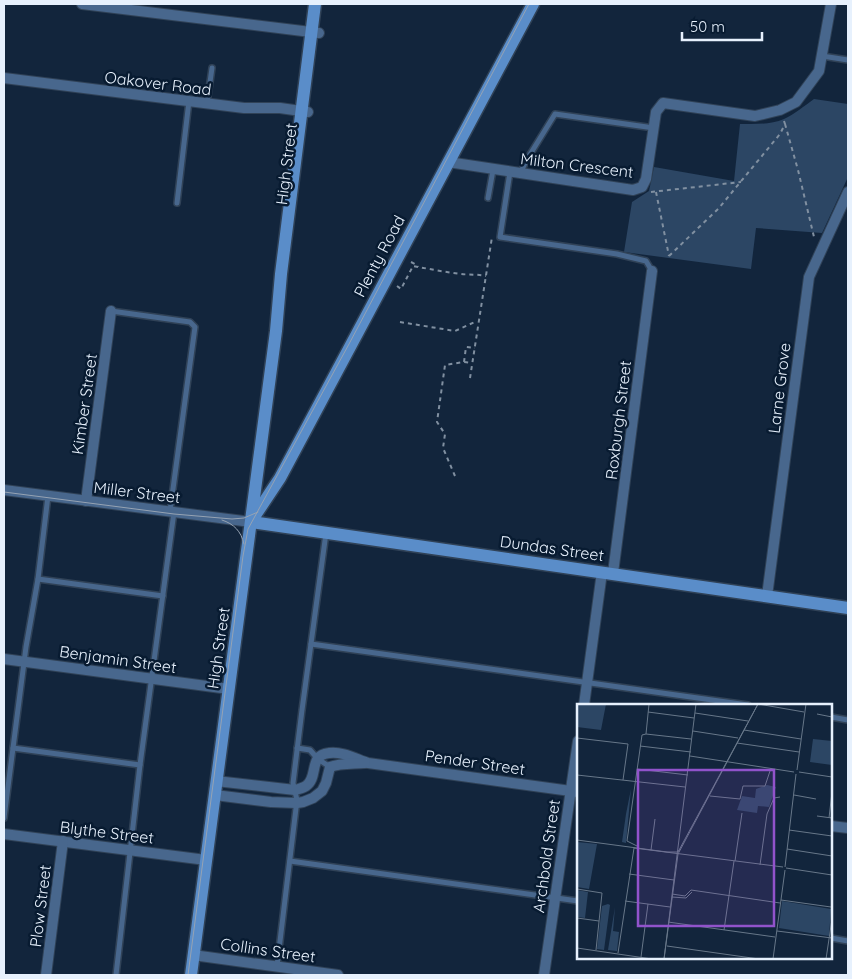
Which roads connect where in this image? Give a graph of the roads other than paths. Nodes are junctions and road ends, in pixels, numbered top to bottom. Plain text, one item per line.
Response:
1 (82, 4) edge
2 (315, 4) edge
3 (323, 4) edge
4 (533, 4) edge
5 (831, 4) edge
6 (315, 33) junction
7 (822, 56) junction
8 (848, 60) edge
9 (212, 68) dead end
10 (4, 78) edge
11 (189, 102) junction
12 (207, 104) junction
13 (304, 112) junction
14 (654, 128) junction
15 (448, 162) junction
16 (493, 170) junction
17 (515, 173) junction
18 (848, 192) edge
19 (488, 198) dead end
20 (177, 203) dead end
21 (652, 271) joint
22 (111, 311) joint
23 (8, 489) edge
24 (48, 495) junction
25 (86, 501) junction
26 (172, 511) junction
27 (250, 522) junction
28 (326, 533) junction
29 (607, 573) junction
30 (38, 579) junction
31 (163, 596) junction
32 (767, 596) junction
33 (848, 608) edge
34 (311, 644) junction
35 (4, 659) edge
36 (24, 662) junction
37 (152, 679) junction
38 (587, 682) junction
39 (229, 689) junction
40 (584, 704) edge
41 (741, 704) edge
42 (832, 717) edge
43 (848, 720) edge
44 (13, 748) junction
45 (297, 748) junction
46 (577, 758) edge
47 (318, 759) junction
48 (368, 763) junction
49 (140, 765) junction
50 (330, 767) junction
51 (216, 781) junction
52 (295, 790) junction
53 (575, 791) edge
54 (214, 795) junction
55 (297, 803) junction
56 (4, 818) edge
57 (832, 826) edge
58 (848, 828) edge
59 (4, 834) edge
60 (64, 841) junction
61 (131, 850) junction
62 (206, 860) junction
63 (290, 861) junction
64 (556, 898) junction
65 (577, 901) edge
66 (832, 938) edge
67 (848, 941) edge
68 (193, 955) junction
69 (272, 969) edge
70 (46, 975) edge
71 (116, 975) edge
72 (191, 975) edge
73 (338, 975) edge
74 (544, 975) edge

1 - 6 street
2 - 6 main road, High Street
3 - 6 main road, High Street
4 - 15 main road, Plenty Road
5 - 7 street, Milton Crescent
6 - 13 main road, High Street
7 - 8 lane
7 - 14 street, Milton Crescent
9 - 12 lane
10 - 11 street, Oakover Road
11 - 12 street, Oakover Road
11 - 20 lane
12 - 13 street, Oakover Road
13 - 27 main road, High Street
14 - 17 lane
14 - 17 street, Milton Crescent
15 - 16 street, Milton Crescent
15 - 27 main road, Plenty Road
16 - 17 street, Milton Crescent
16 - 19 lane
17 - 21 lane
18 - 32 street, Larne Grove
21 - 29 street, Roxburgh Street
22 - 25 street, Kimber Street
22 - 26 lane
23 - 24 street, Miller Street
24 - 25 street, Miller Street
24 - 30 lane
25 - 26 street, Miller Street
26 - 27 street, Miller Street
26 - 31 lane
27 - 28 main road, Dundas Street
27 - 39 main road, High Street
28 - 29 main road, Dundas Street
28 - 34 lane
29 - 32 main road, Dundas Street
29 - 38 street
30 - 31 lane
30 - 36 lane
31 - 37 lane
32 - 33 main road, Dundas Street
34 - 38 lane
34 - 45 lane
35 - 36 street, Benjamin Street
36 - 37 street, Benjamin Street
36 - 44 lane
37 - 39 street, Benjamin Street
37 - 49 lane
38 - 40 street
38 - 41 lane
39 - 51 main road, High Street
42 - 43 lane
44 - 49 lane
44 - 56 lane
45 - 47 lane
45 - 52 lane
46 - 53 street, Archbold Street
47 - 48 street, Pender Street
47 - 50 lane
47 - 52 street
48 - 50 street, Pender Street
48 - 53 street, Pender Street
49 - 61 lane
50 - 55 street
51 - 52 street
51 - 54 main road, High Street
52 - 55 lane
53 - 64 street, Archbold Street
54 - 55 street
54 - 62 main road, High Street
55 - 63 lane
57 - 58 street
59 - 60 street, Blythe Street
60 - 61 street, Blythe Street
60 - 70 street, Plow Street
61 - 62 street, Blythe Street
61 - 71 lane
62 - 68 main road, High Street
63 - 64 lane
63 - 69 lane
64 - 65 lane
64 - 74 street, Archbold Street
66 - 67 lane
68 - 69 street, Collins Street
68 - 72 main road, High Street
69 - 73 street, Collins Street

